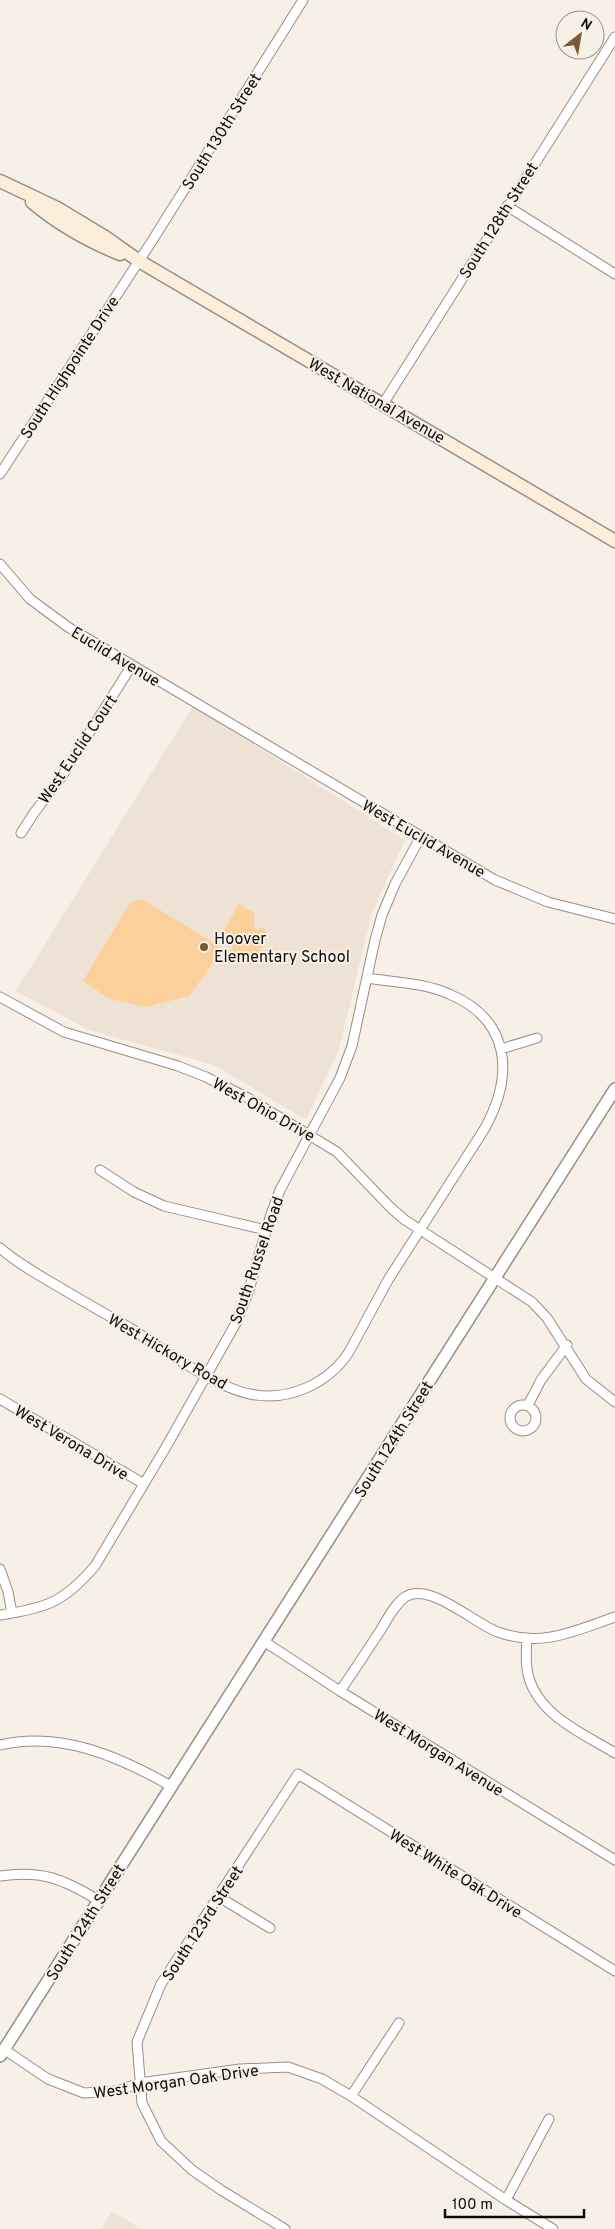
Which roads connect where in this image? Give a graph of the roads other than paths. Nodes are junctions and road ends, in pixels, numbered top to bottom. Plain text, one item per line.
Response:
1 (303, 0) edge
2 (615, 37) edge
3 (0, 181) edge
4 (508, 206) junction
5 (139, 261) junction
6 (615, 274) edge
7 (383, 404) junction
8 (0, 474) edge
9 (615, 541) edge
10 (0, 564) edge
11 (132, 665) junction
12 (245, 732) joint
13 (21, 833) dead end
14 (421, 836) junction
15 (615, 919) edge
16 (367, 978) junction
17 (1, 999) edge
18 (537, 1038) dead end
19 (501, 1049) junction
20 (615, 1089) edge
21 (309, 1134) junction
22 (100, 1170) dead end
23 (266, 1230) junction
24 (419, 1230) junction
25 (0, 1248) edge
26 (496, 1277) junction
27 (567, 1345) junction
28 (207, 1376) junction
29 (0, 1399) edge
30 (615, 1402) edge
31 (528, 1406) dead end
32 (144, 1484) junction
33 (0, 1569) edge
34 (12, 1613) junction
35 (0, 1615) edge
36 (615, 1617) edge
37 (526, 1640) junction
38 (265, 1642) junction
39 (340, 1691) junction
40 (0, 1745) edge
41 (615, 1754) edge
42 (298, 1774) joint
43 (170, 1786) junction
44 (615, 1860) edge
45 (0, 1876) edge
46 (219, 1897) junction
47 (98, 1900) junction
48 (270, 1928) dead end
49 (615, 1971) edge
50 (399, 2022) dead end
51 (2, 2053) edge
52 (140, 2083) junction
53 (351, 2096) junction
54 (549, 2119) dead end
55 (506, 2200) junction
56 (284, 2229) edge
57 (553, 2229) edge

1 - 5 street, South 130th Street
2 - 4 street, South 128th Street
3 - 5 main road, West National Avenue
4 - 6 street
4 - 7 street, South 128th Street
5 - 7 main road, West National Avenue
5 - 8 street, South Highpointe Drive
7 - 9 main road, West National Avenue
10 - 11 street, Euclid Avenue
11 - 12 street, Euclid Avenue
11 - 13 street, West Euclid Court
12 - 14 street, West Euclid Avenue
14 - 15 street, West Euclid Avenue
14 - 16 street, South Russel Road
16 - 19 street
16 - 21 street, South Russel Road
17 - 21 street, West Ohio Drive
18 - 19 street
19 - 24 street, West Hickory Road
20 - 26 street, South 124th Street
21 - 23 street, South Russel Road
21 - 24 street, West Ohio Drive
22 - 23 street
23 - 28 street, South Russel Road
24 - 26 street, West Ohio Drive
24 - 28 street, West Hickory Road
25 - 28 street, West Hickory Road
26 - 27 street, West Ohio Drive
26 - 38 street, South 124th Street
27 - 30 street, West Ohio Drive
27 - 31 street
28 - 32 street, South Russel Road
29 - 32 street, West Verona Drive
32 - 34 street, South Russel Road
33 - 34 street
34 - 35 street, South Russel Road
36 - 37 street
37 - 39 street
37 - 41 street
38 - 39 street, West Morgan Avenue
38 - 43 street, South 124th Street
39 - 44 street, West Morgan Avenue
40 - 43 street
42 - 46 street, South 123rd Street
42 - 49 street, West White Oak Drive
43 - 47 street, South 124th Street
45 - 47 street
46 - 48 street
46 - 52 street, South 123rd Street
47 - 51 street, South 124th Street
50 - 53 street
51 - 52 street, West Morgan Oak Drive
52 - 53 street, West Morgan Oak Drive
52 - 56 street, South 123rd Street
53 - 55 street, West Morgan Oak Drive
54 - 55 street
55 - 57 street, West Morgan Oak Drive

